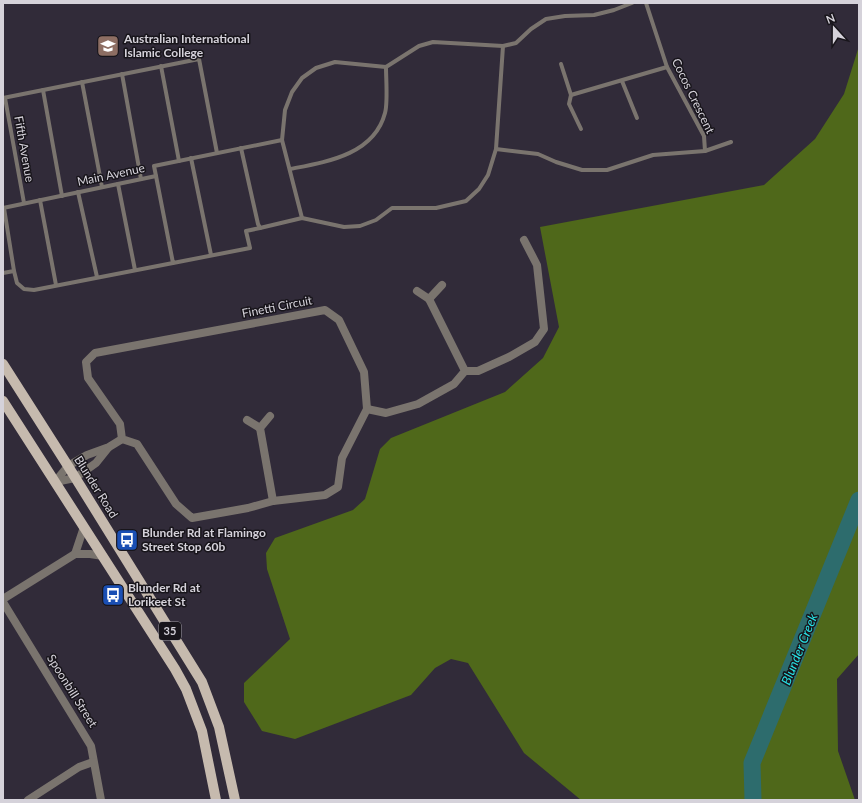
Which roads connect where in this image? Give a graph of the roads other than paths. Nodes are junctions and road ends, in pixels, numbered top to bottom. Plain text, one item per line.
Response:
1 (632, 3) edge
2 (646, 3) edge
3 (503, 46) junction
4 (561, 64) dead end
5 (161, 66) junction
6 (386, 67) junction
7 (667, 67) junction
8 (122, 74) junction
9 (622, 81) junction
10 (82, 82) junction
11 (44, 90) junction
12 (571, 95) junction
13 (4, 98) edge
14 (637, 118) dead end
15 (581, 130) dead end
16 (282, 140) junction
17 (731, 142) dead end
18 (241, 148) junction
19 (496, 149) junction
20 (705, 152) junction
21 (218, 153) junction
22 (191, 158) junction
23 (179, 161) junction
24 (290, 169) junction
25 (156, 176) junction
26 (141, 179) junction
27 (118, 184) junction
28 (102, 187) junction
29 (78, 192) junction
30 (62, 196) junction
31 (40, 200) junction
32 (24, 203) junction
33 (3, 208) edge
34 (302, 218) junction
35 (260, 228) junction
36 (524, 240) dead end
37 (211, 256) junction
38 (173, 263) junction
39 (135, 270) junction
40 (14, 271) junction
41 (3, 273) edge
42 (97, 278) junction
43 (56, 285) junction
44 (442, 285) dead end
45 (417, 292) dead end
46 (429, 299) junction
47 (3, 364) edge
48 (465, 371) junction
49 (3, 401) edge
50 (367, 409) junction
51 (270, 416) dead end
52 (247, 420) dead end
53 (260, 428) junction
54 (122, 439) junction
55 (109, 447) junction
56 (68, 466) junction
57 (75, 478) junction
58 (55, 482) junction
59 (273, 501) junction
60 (84, 528) junction
61 (75, 554) junction
62 (103, 556) junction
63 (3, 600) edge
64 (93, 762) junction
65 (28, 800) edge
66 (101, 800) edge
67 (216, 800) edge
68 (234, 800) edge

1 - 3 lane
2 - 7 lane, Cocos Crescent
3 - 6 lane
3 - 19 lane
4 - 12 lane
5 - 8 lane
5 - 21 lane
5 - 23 lane
6 - 16 lane
6 - 24 lane
7 - 9 lane
7 - 20 lane, Cocos Crescent
8 - 10 lane
8 - 26 lane
9 - 12 lane
9 - 14 lane
10 - 11 lane
10 - 28 lane
11 - 13 lane
11 - 30 lane
12 - 15 lane
13 - 32 lane, Fifth Avenue
16 - 18 lane, Main Avenue
16 - 24 lane
17 - 20 lane
18 - 21 lane, Main Avenue
18 - 35 lane
19 - 20 lane
19 - 34 lane
21 - 22 lane, Main Avenue
22 - 23 lane, Main Avenue
22 - 37 lane
23 - 25 lane, Main Avenue
24 - 34 lane
25 - 26 lane, Main Avenue
25 - 38 lane
26 - 27 lane, Main Avenue
27 - 28 lane, Main Avenue
27 - 39 lane
28 - 29 lane, Main Avenue
29 - 30 lane, Main Avenue
29 - 42 lane
30 - 31 lane, Main Avenue
31 - 32 lane, Main Avenue
31 - 43 lane
32 - 33 lane, Main Avenue
33 - 40 lane
34 - 35 lane
35 - 37 lane
36 - 48 street
37 - 38 lane
38 - 39 lane
39 - 42 lane
40 - 41 lane
40 - 43 lane
42 - 43 lane
44 - 46 street
45 - 46 street
46 - 48 street
47 - 56 main road, Blunder Road / 35
48 - 50 street
49 - 58 main road, 35
50 - 54 street, Finetti Circuit
50 - 59 street
51 - 53 street
52 - 53 street
53 - 59 street
54 - 55 street
54 - 59 street
55 - 56 street
55 - 57 street
56 - 57 main road, Blunder Road / 35
56 - 58 street
57 - 58 street
57 - 68 main road, Blunder Road / 35
58 - 60 main road, 35
60 - 61 street
60 - 62 main road, 35
61 - 62 street
61 - 63 street
62 - 67 main road, 35
63 - 64 street, Spoonbill Street
64 - 65 street
64 - 66 street, Spoonbill Street

